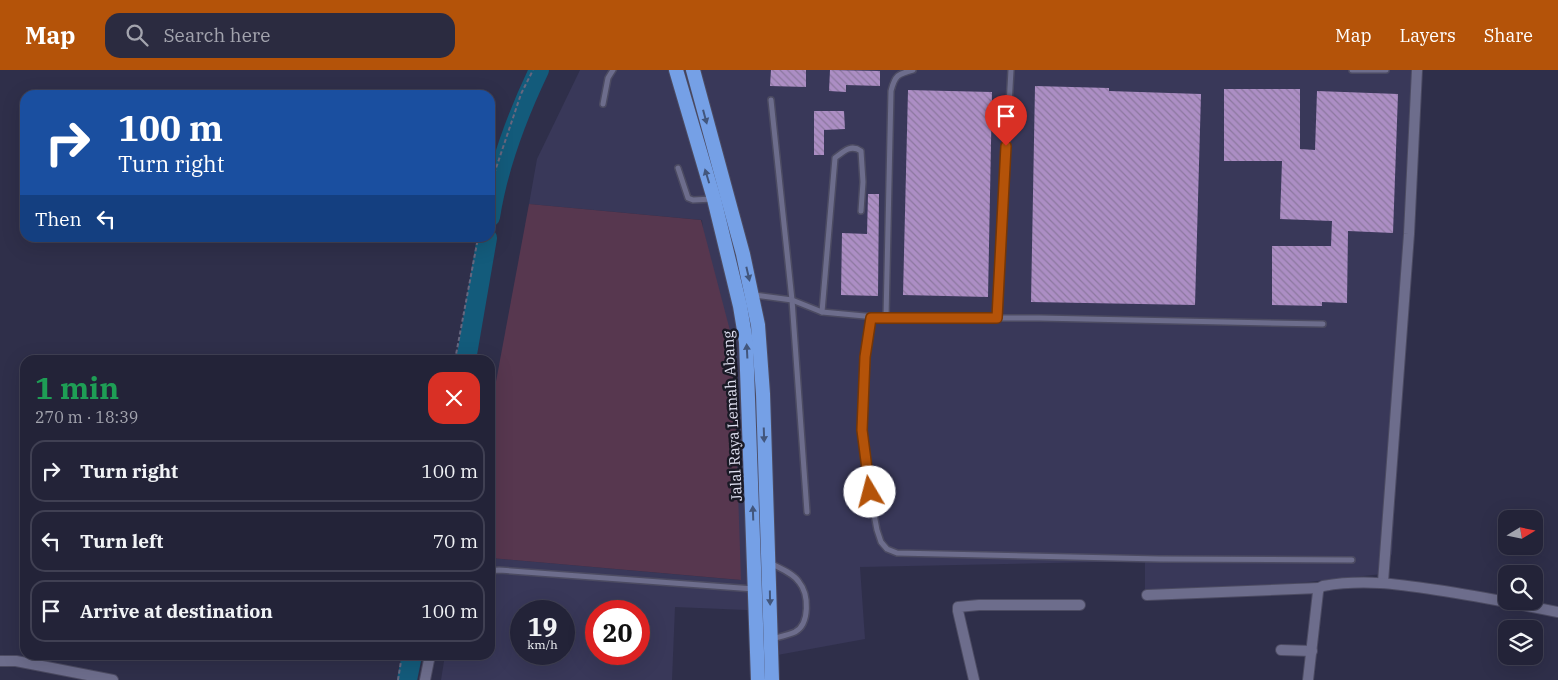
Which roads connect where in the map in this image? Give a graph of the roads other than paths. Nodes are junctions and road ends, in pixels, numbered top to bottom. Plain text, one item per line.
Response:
1 (613, 70) edge
2 (676, 70) edge
3 (693, 70) edge
4 (913, 70) edge
5 (1011, 70) edge
6 (1352, 70) edge
7 (1386, 70) edge
8 (1417, 70) edge
9 (771, 100) dead end
10 (603, 104) dead end
11 (678, 168) dead end
12 (714, 199) junction
13 (861, 211) dead end
14 (753, 294) junction
15 (792, 300) junction
16 (822, 312) junction
17 (871, 318) junction
18 (886, 318) junction
19 (997, 318) junction
20 (1323, 324) dead end
21 (807, 512) dead end
22 (1352, 560) dead end
23 (769, 563) junction
24 (495, 570) edge
25 (1383, 582) junction
26 (1320, 588) junction
27 (756, 589) junction
28 (1147, 595) dead end
29 (1080, 606) dead end
30 (1558, 612) edge
31 (771, 639) junction
32 (1281, 650) dead end
33 (1312, 651) junction
34 (429, 660) edge
35 (0, 661) edge
36 (114, 680) edge
37 (425, 680) edge
38 (758, 680) edge
39 (772, 680) edge
40 (974, 680) edge
41 (1308, 680) edge

1 - 10 lane
12 -> 2 highway, Jalal Raya Lemah Abang
3 -> 14 highway, Jalal Raya Lemah Abang
4 - 18 lane
5 - 19 lane
6 - 7 lane
8 - 25 street
9 - 15 lane
11 - 12 lane
27 -> 12 highway, Jalal Raya Lemah Abang
13 - 16 lane
14 - 15 lane
14 -> 23 highway, Jalal Raya Lemah Abang
15 - 16 lane
15 - 21 lane
16 - 17 lane
17 - 18 lane
17 - 22 lane
18 - 19 lane
19 - 20 lane
23 -> 31 highway, Jalal Raya Lemah Abang
23 - 31 lane
24 - 27 lane
25 - 26 street
25 - 30 street
26 - 28 street
26 - 33 street
27 - 38 highway, Jalal Raya Lemah Abang
29 - 40 street
31 - 39 highway, Jalal Raya Lemah Abang
32 - 33 street
33 - 41 street
34 - 37 street
35 - 36 street

